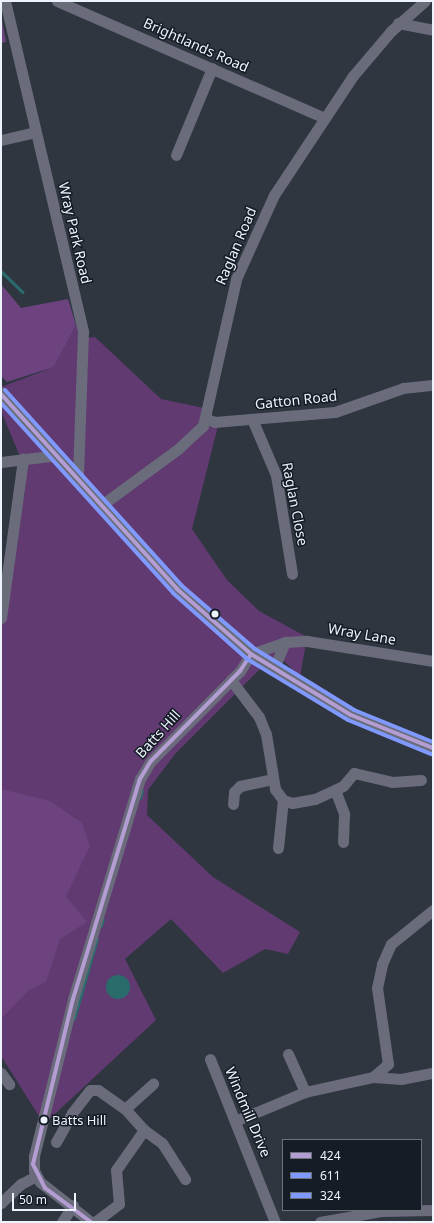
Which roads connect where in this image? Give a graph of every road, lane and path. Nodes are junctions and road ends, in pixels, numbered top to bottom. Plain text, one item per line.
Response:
1 (5, 1) edge
2 (57, 1) edge
3 (425, 1) edge
4 (398, 23) junction
5 (433, 30) edge
6 (212, 68) junction
7 (322, 117) junction
8 (35, 132) junction
9 (1, 140) edge
10 (176, 156) dead end
11 (433, 385) edge
12 (1, 394) edge
13 (206, 419) junction
14 (252, 419) junction
15 (59, 455) junction
16 (23, 459) junction
17 (1, 462) edge
18 (78, 476) junction
19 (103, 504) junction
20 (292, 574) dead end
21 (1, 618) edge
22 (285, 642) junction
23 (251, 654) junction
24 (433, 661) edge
25 (274, 668) junction
26 (231, 680) junction
27 (433, 748) edge
28 (272, 779) junction
29 (421, 780) dead end
30 (335, 790) junction
31 (283, 800) junction
32 (233, 804) dead end
33 (343, 842) dead end
34 (278, 848) dead end
35 (433, 910) edge
36 (288, 1054) dead end
37 (210, 1059) dead end
38 (388, 1064) junction
39 (1, 1073) edge
40 (433, 1073) edge
41 (373, 1076) junction
42 (401, 1079) junction
43 (9, 1084) dead end
44 (153, 1084) dead end
45 (306, 1092) junction
46 (124, 1109) junction
47 (235, 1120) junction
48 (144, 1130) junction
49 (56, 1142) dead end
50 (36, 1176) junction
51 (185, 1179) dead end
52 (1, 1203) edge
53 (73, 1205) junction
54 (422, 1210) edge
55 (433, 1210) edge
56 (377, 1211) edge
57 (62, 1222) edge
58 (91, 1222) edge
59 (95, 1222) edge
60 (275, 1222) edge
61 (320, 1222) edge

1 - 8 street, Wray Park Road
2 - 6 street, Brightlands Road
3 - 4 street, Raglan Road
4 - 5 street
4 - 7 street, Raglan Road
6 - 7 street, Brightlands Road
6 - 10 street
7 - 13 street, Raglan Road
8 - 9 street
8 - 18 street, Wray Park Road
11 - 14 street, Gatton Road
12 - 15 main road
13 - 14 street, Gatton Road
13 - 19 street
14 - 20 street, Raglan Close
15 - 16 street
15 - 18 main road
16 - 17 street
16 - 21 street
18 - 19 main road
19 - 23 main road
22 - 23 street, Wray Lane
22 - 24 street, Wray Lane
22 - 25 street
23 - 25 main road
23 - 26 street, Batts Hill
25 - 27 main road
26 - 28 street
26 - 50 street, Batts Hill
28 - 31 street
28 - 32 street
29 - 30 street
30 - 31 street
30 - 33 street
31 - 34 street
35 - 38 street
36 - 45 street
37 - 47 street, Windmill Drive
38 - 41 street
38 - 42 street
39 - 43 street
40 - 42 street
41 - 42 street
41 - 45 street
44 - 46 street
45 - 47 street
46 - 48 street
46 - 49 street
47 - 60 street, Windmill Drive
48 - 51 street
48 - 59 street
50 - 52 street
50 - 53 street
53 - 57 street
53 - 58 street
54 - 55 street
56 - 61 street

